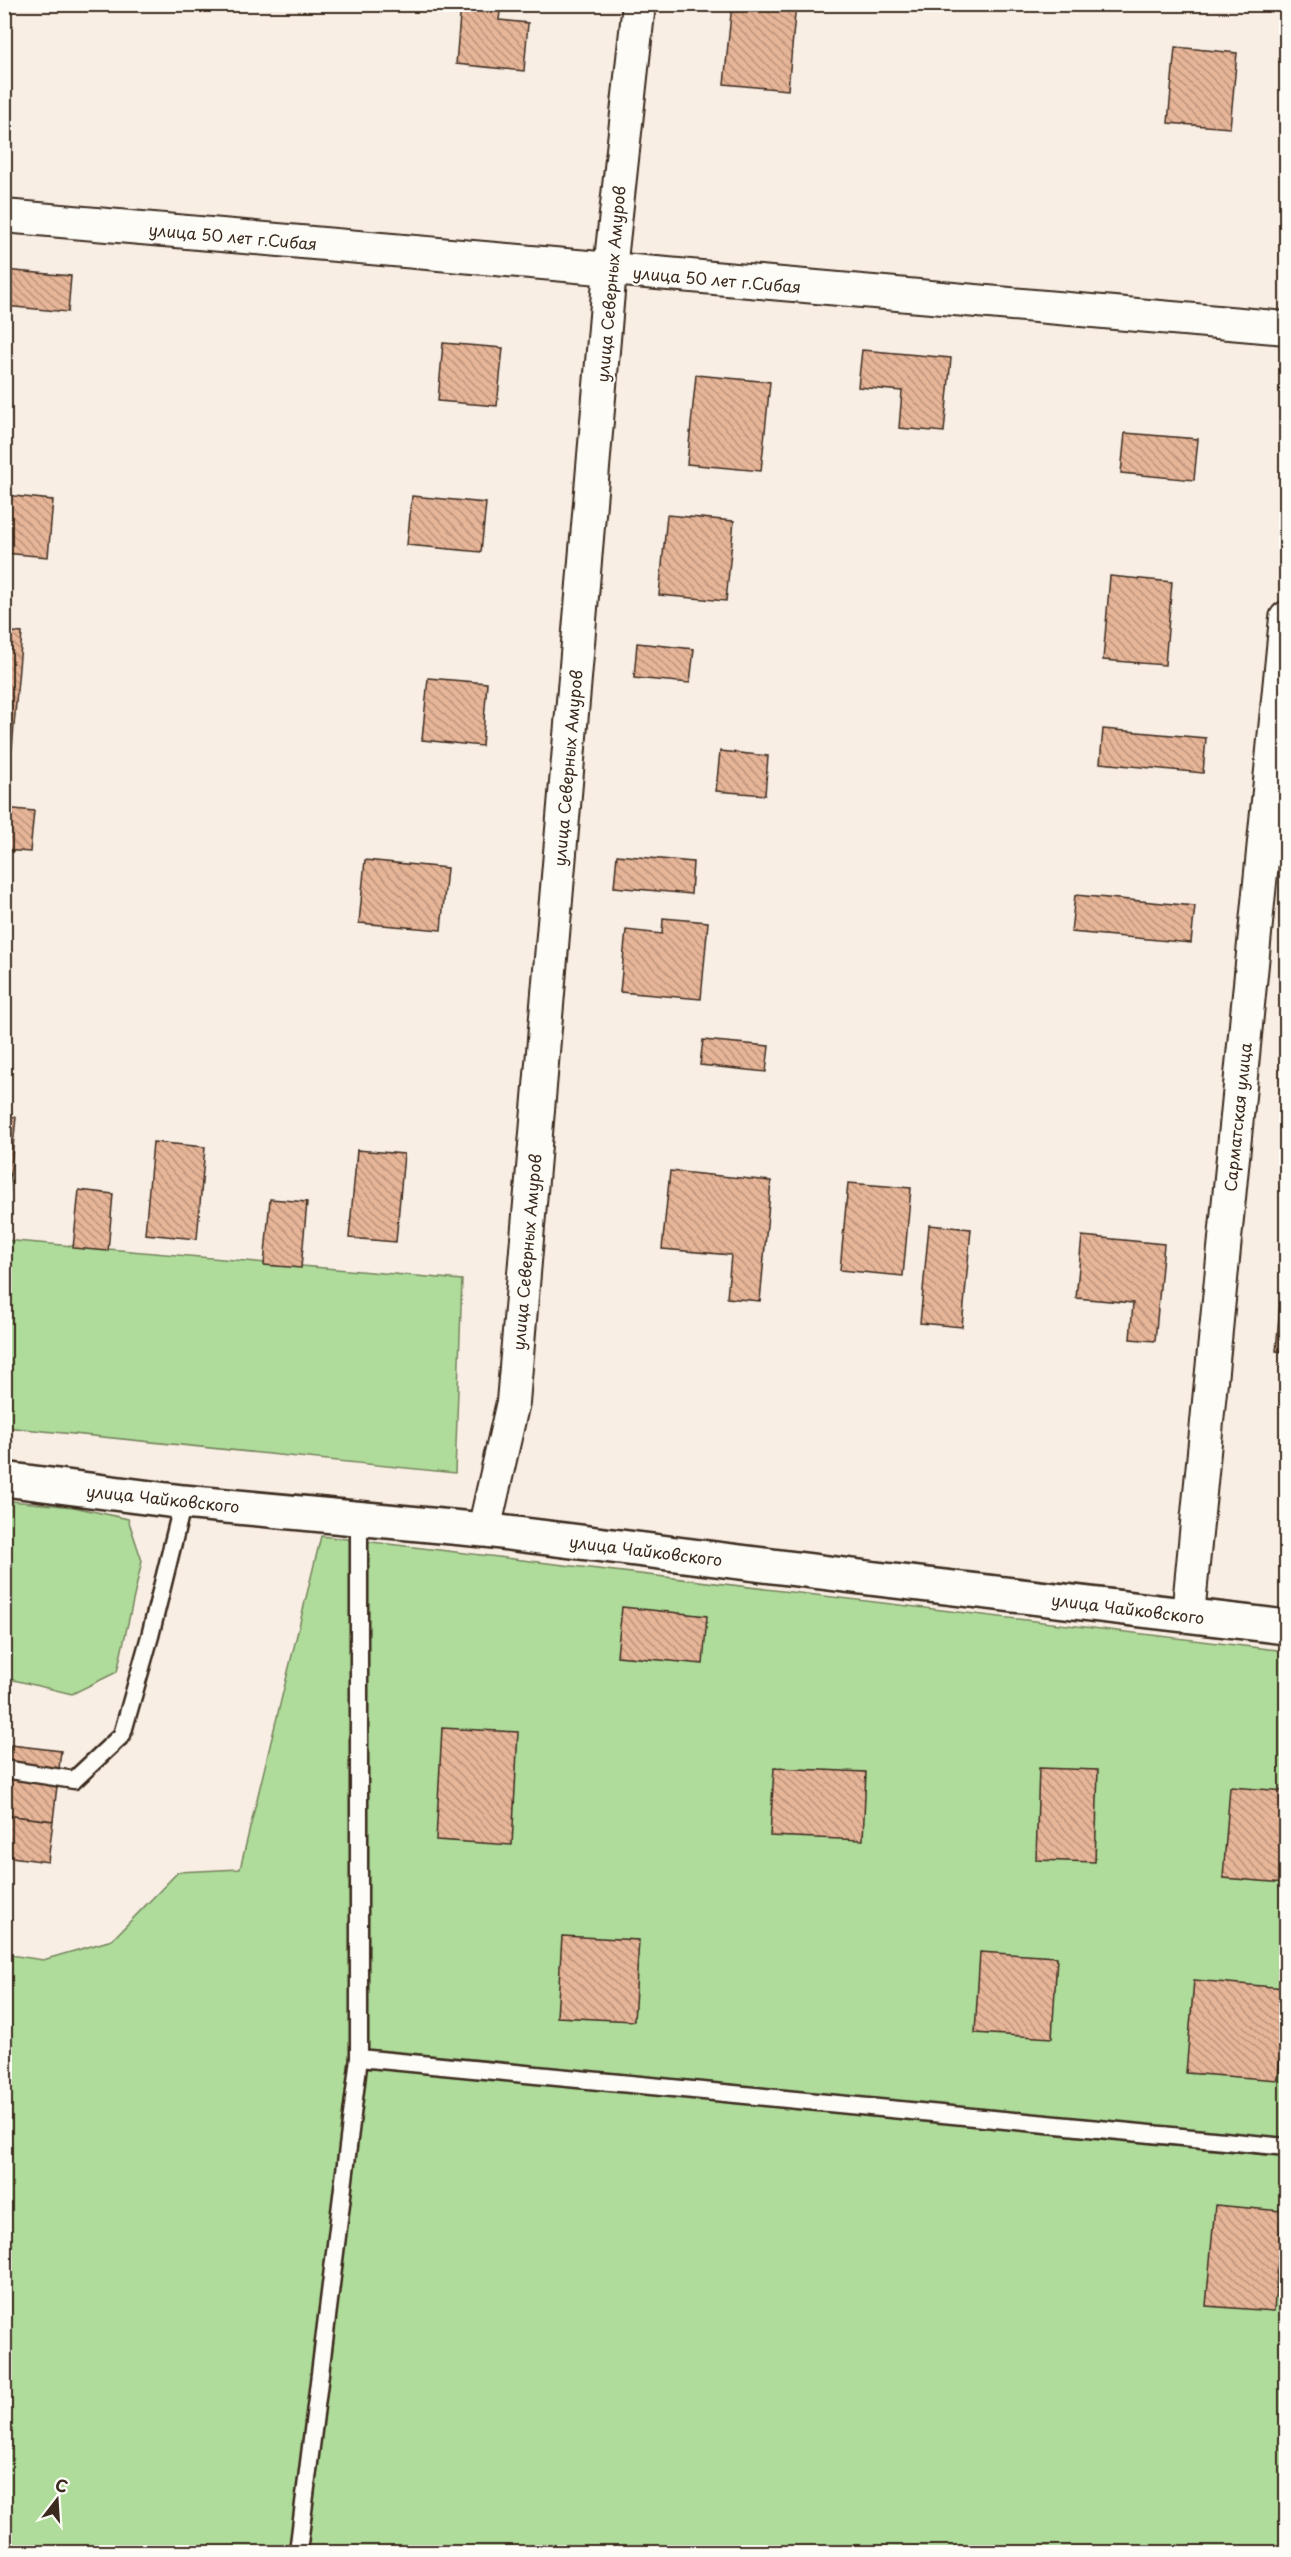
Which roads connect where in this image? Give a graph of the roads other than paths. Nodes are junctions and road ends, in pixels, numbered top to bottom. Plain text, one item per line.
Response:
1 (639, 4) edge
2 (4, 216) edge
3 (610, 269) junction
4 (1287, 328) edge
5 (1287, 618) edge
6 (4, 1479) edge
7 (183, 1502) junction
8 (359, 1518) junction
9 (483, 1530) junction
10 (1188, 1615) junction
11 (1287, 1627) edge
12 (4, 1769) edge
13 (359, 2058) junction
14 (1287, 2147) edge
15 (298, 2553) edge

1 - 3 street, улица Северных Амуров
2 - 3 street, улица 50 лет г.Сибая
3 - 4 street, улица 50 лет г.Сибая
3 - 9 street, улица Северных Амуров
5 - 10 street, Сарматская улица
6 - 7 street, улица Чайковского
7 - 8 street, улица Чайковского
7 - 12 lane
8 - 9 street, улица Чайковского
8 - 13 lane
9 - 10 street, улица Чайковского
10 - 11 street, улица Чайковского
13 - 14 lane
13 - 15 lane

